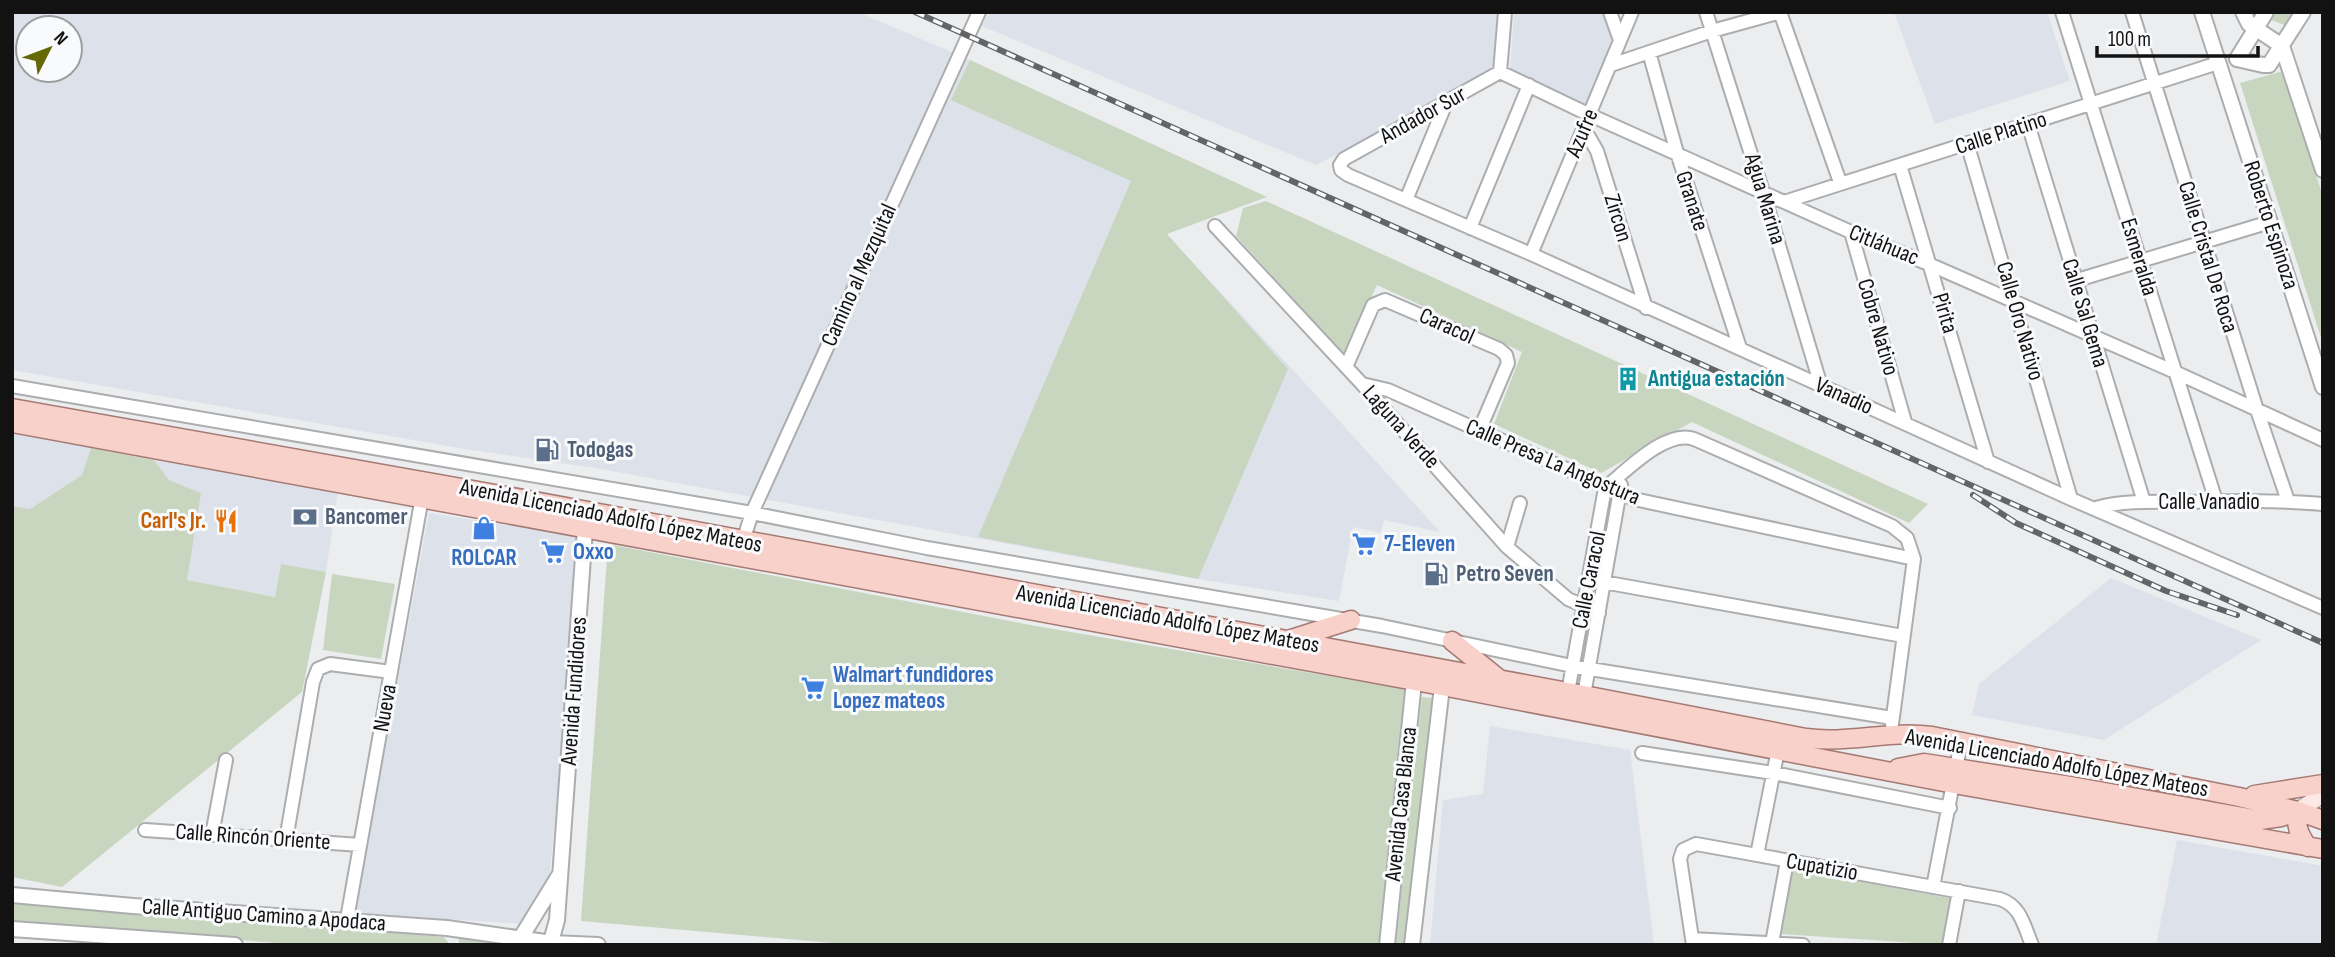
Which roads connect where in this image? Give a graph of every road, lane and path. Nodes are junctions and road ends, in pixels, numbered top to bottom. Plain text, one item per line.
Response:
1 (979, 12) edge
2 (1505, 12) edge
3 (1610, 12) edge
4 (1632, 12) edge
5 (1706, 12) edge
6 (1780, 12) edge
7 (2062, 12) edge
8 (2132, 12) edge
9 (2202, 12) edge
10 (2242, 12) edge
11 (2266, 12) edge
12 (2302, 12) edge
13 (2257, 28) junction
14 (1712, 31) junction
15 (1620, 40) junction
16 (2282, 46) junction
17 (1649, 52) junction
18 (2237, 59) junction
19 (2218, 63) junction
20 (1611, 65) junction
21 (1500, 72) junction
22 (2154, 83) junction
23 (1529, 85) junction
24 (1446, 103) junction
25 (2091, 104) junction
26 (1590, 115) junction
27 (2028, 124) junction
28 (1583, 131) junction
29 (1967, 143) junction
30 (1677, 153) junction
31 (1345, 159) joint
32 (1900, 165) junction
33 (2323, 170) edge
34 (1840, 183) junction
35 (1763, 192) junction
36 (1406, 200) junction
37 (1784, 202) junction
38 (2270, 222) junction
39 (1215, 226) dead end
40 (1470, 228) junction
41 (1851, 232) junction
42 (2203, 241) junction
43 (1531, 254) junction
44 (2140, 259) junction
45 (1931, 265) junction
46 (2074, 281) junction
47 (2014, 301) junction
48 (1646, 308) junction
49 (2091, 335) junction
50 (1740, 348) junction
51 (1346, 366) junction
52 (2175, 372) junction
53 (1362, 384) junction
54 (12, 386) edge
55 (1821, 386) junction
56 (2323, 387) edge
57 (12, 408) edge
58 (2257, 410) junction
59 (1905, 422) junction
60 (12, 424) edge
61 (1479, 431) junction
62 (2323, 440) edge
63 (1989, 462) junction
64 (1622, 475) junction
65 (1605, 488) junction
66 (1620, 493) junction
67 (422, 497) junction
68 (2071, 499) junction
69 (2216, 501) junction
70 (2288, 501) junction
71 (2144, 502) junction
72 (1520, 503) dead end
73 (2323, 504) edge
74 (2096, 508) junction
75 (583, 510) junction
76 (752, 513) junction
77 (585, 529) junction
78 (743, 541) junction
79 (1507, 547) junction
80 (1914, 559) junction
81 (1604, 582) junction
82 (1584, 607) junction
83 (2323, 608) edge
84 (1599, 613) junction
85 (1351, 620) junction
86 (1903, 636) junction
87 (1452, 640) junction
88 (1285, 641) junction
89 (1572, 666) junction
90 (1588, 668) junction
91 (391, 672) junction
92 (1415, 673) junction
93 (1444, 678) junction
94 (1501, 681) junction
95 (1576, 694) junction
96 (1891, 725) junction
97 (1961, 742) junction
98 (1778, 750) junction
99 (1642, 753) dead end
100 (226, 760) dead end
101 (1773, 773) junction
102 (1955, 776) junction
103 (2323, 784) edge
104 (2323, 794) edge
105 (2239, 797) junction
106 (1950, 808) junction
107 (2298, 811) junction
108 (2323, 820) edge
109 (145, 830) dead end
110 (212, 835) junction
111 (286, 840) junction
112 (360, 845) junction
113 (2315, 848) edge
114 (1757, 855) junction
115 (1787, 861) junction
116 (561, 872) junction
117 (1933, 887) junction
118 (1959, 891) junction
119 (12, 895) edge
120 (346, 919) junction
121 (447, 928) junction
122 (12, 929) edge
123 (97, 940) edge
124 (166, 942) edge
125 (519, 942) edge
126 (1693, 942) edge
127 (1772, 943) junction
128 (551, 944) edge
129 (235, 945) edge
130 (454, 945) edge
131 (598, 945) edge
132 (1387, 945) edge
133 (1412, 945) edge
134 (1802, 945) edge
135 (1949, 945) edge
136 (2032, 945) edge

1 - 76 street, Camino al Mezquital
2 - 21 street
3 - 15 street
4 - 15 street, Azufre
5 - 14 street, Agua Marina
6 - 14 street
6 - 34 street
7 - 25 street, Esmeralda
8 - 22 street, Calle Cristal De Roca
9 - 19 street, Roberto Espinoza
10 - 13 street
11 - 13 street
12 - 16 street
13 - 16 street
13 - 18 street
14 - 17 street
14 - 35 street, Agua Marina
15 - 20 street, Azufre
16 - 18 street
16 - 33 street
17 - 20 street
17 - 30 street, Granate
18 - 19 street
19 - 22 street, Calle Platino
19 - 38 street, Roberto Espinoza
20 - 26 street, Azufre
21 - 23 street, Citláhuac
21 - 24 street, Andador Sur
22 - 25 street, Calle Platino
22 - 42 street, Calle Cristal De Roca
23 - 26 street, Citláhuac
23 - 40 street
24 - 31 street, Andador Sur
24 - 36 street
25 - 27 street, Calle Platino
25 - 44 street, Esmeralda
26 - 28 street, Azufre
26 - 30 street, Citláhuac
27 - 29 street, Calle Platino
27 - 46 street, Calle Sal Gema
28 - 43 street, Azufre
28 - 48 street, Zircon
29 - 32 street, Calle Platino
29 - 47 street, Calle Oro Nativo
30 - 35 street, Citláhuac
30 - 50 street, Granate
31 - 36 street, Vanadio
32 - 34 street, Calle Platino
32 - 45 street, Pirita
34 - 37 street, Calle Platino
35 - 37 street, Citláhuac
35 - 55 street, Agua Marina
36 - 40 street, Vanadio
37 - 41 street, Citláhuac
38 - 42 street
38 - 56 street, Roberto Espinoza
39 - 51 street, Laguna Verde
40 - 43 street, Vanadio
41 - 45 street, Citláhuac
41 - 59 street, Cobre Nativo
42 - 44 street
42 - 58 street, Calle Cristal De Roca
43 - 48 street, Vanadio
44 - 46 street
44 - 52 street, Esmeralda
45 - 47 street, Citláhuac
45 - 63 street, Pirita
46 - 49 street, Calle Sal Gema
47 - 49 street, Citláhuac
47 - 68 street, Calle Oro Nativo
48 - 50 street, Vanadio
49 - 52 street, Citláhuac
49 - 71 street, Calle Sal Gema
50 - 55 street, Vanadio
51 - 53 street, Laguna Verde
51 - 61 street, Caracol
52 - 58 street, Citláhuac
52 - 69 street, Esmeralda
53 - 61 street, Calle Presa La Angostura
53 - 79 street, Laguna Verde
54 - 76 street
55 - 59 street, Vanadio
57 - 75 main road, Avenida Licenciado Adolfo López Mateos
58 - 62 street, Citláhuac
58 - 70 street, Calle Cristal De Roca
59 - 63 street, Vanadio
60 - 67 main road, Avenida Licenciado Adolfo López Mateos
61 - 65 street, Calle Presa La Angostura
63 - 68 street, Vanadio
64 - 65 street
64 - 66 street, Calle Caracol
64 - 80 street
65 - 66 street, Calle Presa La Angostura
65 - 82 street, Calle Caracol
66 - 80 street, Calle Presa La Angostura
66 - 81 street, Calle Caracol
67 - 77 main road, Avenida Licenciado Adolfo López Mateos
67 - 91 street, Nueva
68 - 74 street, Vanadio
69 - 70 street, Calle Vanadio
69 - 71 street, Calle Vanadio
70 - 73 street, Calle Vanadio
71 - 74 street, Calle Vanadio
72 - 79 street
74 - 83 street, Vanadio
75 - 77 street, Avenida Fundidores
75 - 78 main road, Avenida Licenciado Adolfo López Mateos
76 - 78 street, Camino al Mezquital
76 - 85 street
77 - 92 main road, Avenida Licenciado Adolfo López Mateos
77 - 116 street, Avenida Fundidores
78 - 88 main road, Avenida Licenciado Adolfo López Mateos
79 - 82 street, Laguna Verde
80 - 86 street
81 - 84 street, Calle Caracol
81 - 86 street
82 - 84 street, Laguna Verde
82 - 89 street, Calle Caracol
84 - 90 street, Calle Caracol
85 - 87 street
85 - 88 main road
86 - 96 street
87 - 89 street
87 - 94 main road
88 - 92 main road, Avenida Licenciado Adolfo López Mateos
89 - 90 street
89 - 95 street, Calle Caracol
90 - 95 street, Calle Caracol
90 - 96 street
91 - 111 street
91 - 112 street, Nueva
92 - 93 main road, Avenida Licenciado Adolfo López Mateos
92 - 132 street, Avenida Casa Blanca
93 - 94 main road, Avenida Licenciado Adolfo López Mateos
93 - 98 main road, Avenida Licenciado Adolfo López Mateos
93 - 133 street, Avenida Casa Blanca
94 - 95 main road, Avenida Licenciado Adolfo López Mateos
95 - 96 main road, Avenida Licenciado Adolfo López Mateos
96 - 97 main road, Avenida Licenciado Adolfo López Mateos
97 - 102 street
97 - 105 main road, Avenida Licenciado Adolfo López Mateos
98 - 101 street
98 - 102 main road, Avenida Licenciado Adolfo López Mateos
99 - 101 street
100 - 110 street
101 - 106 street
101 - 114 street
102 - 106 street
102 - 107 main road
102 - 113 main road, Avenida Licenciado Adolfo López Mateos
103 - 105 main road
104 - 107 main road
105 - 107 main road, Avenida Licenciado Adolfo López Mateos
106 - 117 street
107 - 108 main road, Avenida Licenciado Adolfo López Mateos
107 - 113 main road
109 - 110 street, Calle Rincón Oriente
110 - 111 street, Calle Rincón Oriente
111 - 112 street, Calle Rincón Oriente
112 - 120 street, Nueva
114 - 115 street, Cupatizio
114 - 126 street, Cupatizio
115 - 117 street, Cupatizio
115 - 127 street
116 - 125 street, Avenida Fundidores
116 - 128 street, Avenida Fundidores
117 - 118 street, Cupatizio
118 - 135 street
118 - 136 street, Cupatizio
119 - 120 street, Calle Antiguo Camino a Apodaca
120 - 121 street, Calle Antiguo Camino a Apodaca
121 - 125 street, Calle Antiguo Camino a Apodaca
121 - 130 street
122 - 123 street, Calle Antiguo Camino a Apodaca
123 - 124 street, Calle Antiguo Camino a Apodaca
124 - 129 street, Calle Antiguo Camino a Apodaca
125 - 128 street, Calle Antiguo Camino a Apodaca
126 - 127 street
127 - 134 street
128 - 131 street, Calle Antiguo Camino a Apodaca

